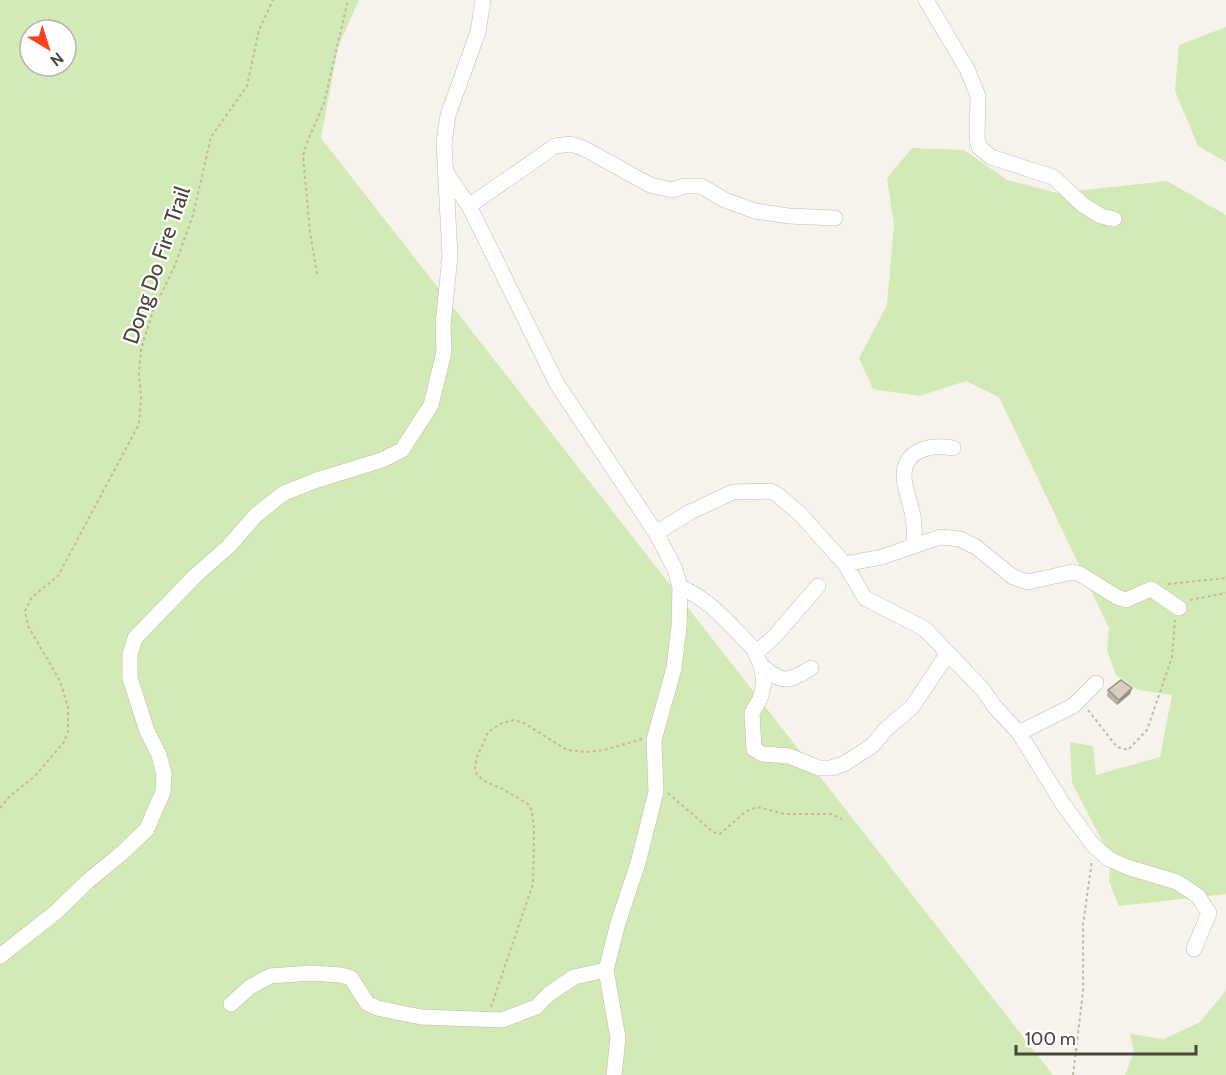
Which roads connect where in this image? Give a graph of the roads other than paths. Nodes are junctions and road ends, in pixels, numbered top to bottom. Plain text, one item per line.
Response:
1 (483, 0) edge
2 (926, 0) edge
3 (446, 172) junction
4 (469, 206) junction
5 (835, 218) dead end
6 (1114, 219) dead end
7 (953, 448) dead end
8 (656, 533) junction
9 (915, 545) junction
10 (845, 564) junction
11 (818, 586) dead end
12 (680, 587) junction
13 (1179, 608) road end
14 (753, 648) junction
15 (948, 653) junction
16 (761, 665) junction
17 (811, 668) dead end
18 (1096, 683) dead end
19 (1019, 733) junction
20 (1194, 949) dead end
21 (0, 956) edge
22 (606, 970) junction
23 (231, 1004) dead end
24 (614, 1075) edge

1 - 3 street
2 - 6 street
3 - 4 street
3 - 21 street
4 - 5 street
4 - 8 street
7 - 9 street
8 - 10 street
8 - 12 street
9 - 10 street
9 - 13 street
10 - 15 street
11 - 14 street
12 - 14 street
12 - 22 street
14 - 16 street
15 - 16 street
15 - 19 street
16 - 17 street
18 - 19 street
19 - 20 street
22 - 23 street
22 - 24 street

